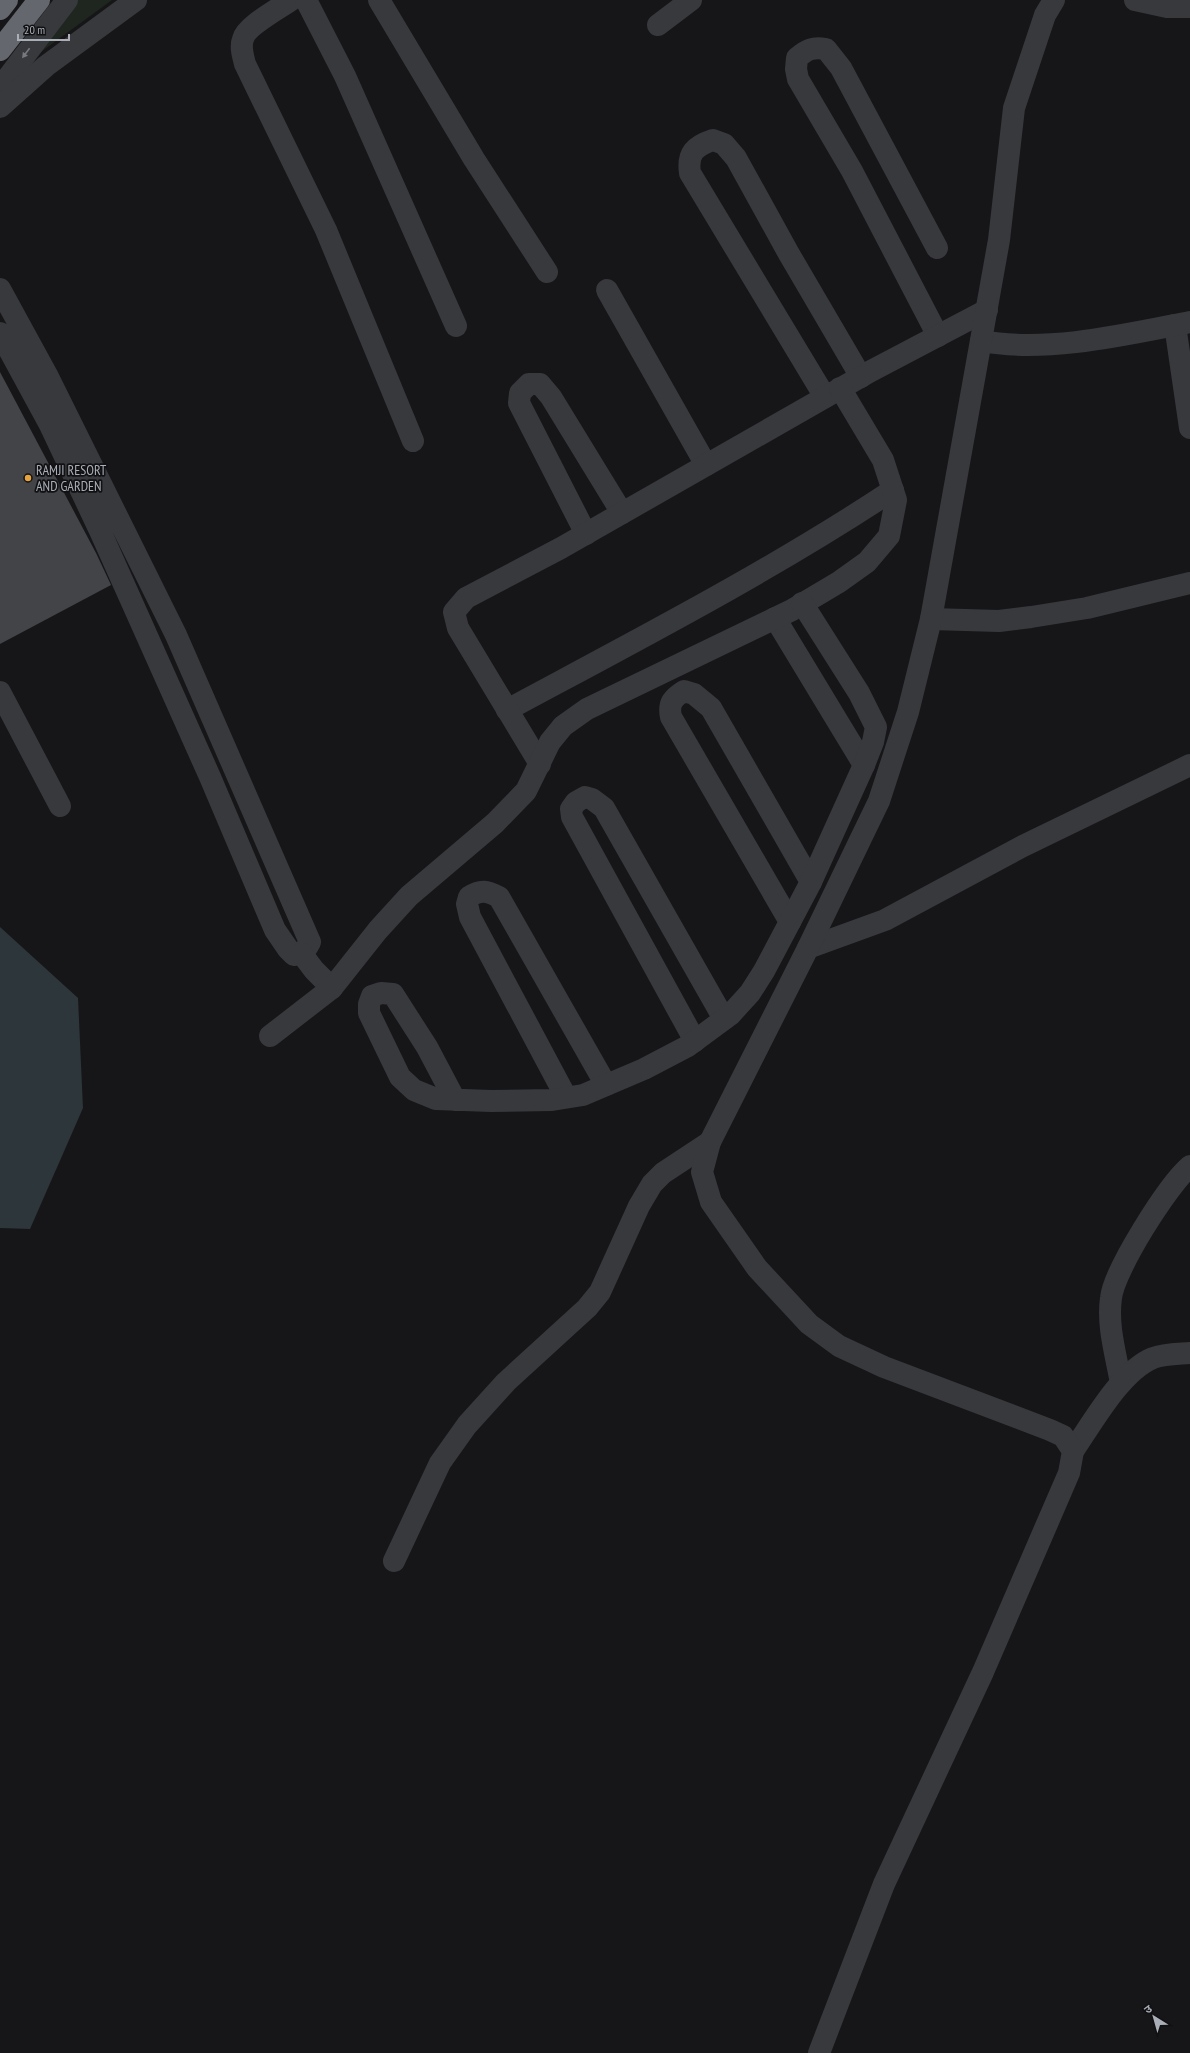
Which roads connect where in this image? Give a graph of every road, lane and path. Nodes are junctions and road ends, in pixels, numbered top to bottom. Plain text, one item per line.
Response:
1 (7, 0) edge
2 (39, 0) edge
3 (67, 0) edge
4 (136, 0) edge
5 (291, 0) edge
6 (306, 0) edge
7 (379, 0) edge
8 (691, 0) edge
9 (1054, 0) edge
10 (1135, 0) edge
11 (1190, 7) edge
12 (0, 9) edge
13 (658, 25) dead end
14 (0, 50) edge
15 (0, 88) edge
16 (0, 107) edge
17 (937, 248) dead end
18 (547, 272) dead end
19 (0, 289) edge
20 (607, 290) dead end
21 (987, 310) junction
22 (1183, 324) edge
23 (456, 326) dead end
24 (0, 333) edge
25 (938, 336) junction
26 (981, 341) junction
27 (861, 376) junction
28 (833, 393) junction
29 (1190, 428) edge
30 (413, 441) dead end
31 (706, 465) junction
32 (892, 490) junction
33 (622, 513) junction
34 (586, 534) junction
35 (1190, 583) edge
36 (802, 603) junction
37 (775, 618) junction
38 (931, 618) junction
39 (0, 692) edge
40 (507, 710) junction
41 (540, 764) junction
42 (1190, 765) edge
43 (864, 766) junction
44 (60, 806) dead end
45 (811, 882) junction
46 (790, 922) junction
47 (808, 948) junction
48 (302, 954) junction
49 (332, 988) junction
50 (724, 1019) junction
51 (270, 1036) dead end
52 (695, 1041) junction
53 (606, 1085) junction
54 (566, 1098) junction
55 (455, 1100) junction
56 (710, 1142) junction
57 (1190, 1166) edge
58 (1190, 1353) edge
59 (1121, 1383) junction
60 (1073, 1451) junction
61 (394, 1562) dead end
62 (819, 2053) edge

1 - 12 highway
2 - 14 highway
3 -> 15 street
4 - 16 street
5 - 30 street
6 - 23 street
7 - 18 street
8 - 13 street
9 - 21 street
10 - 11 street
17 - 25 street
19 - 48 street
20 - 31 street
21 - 25 street
21 - 26 street
22 - 26 street
22 - 29 street
24 - 48 street
25 - 27 street
26 - 38 street
27 - 28 street
27 - 28 street
28 - 31 street
28 - 32 street
31 - 33 street
32 - 36 street
32 - 40 street
33 - 34 street
33 - 34 street
34 - 40 street
35 - 38 street
36 - 37 street
36 - 43 street
37 - 41 street
37 - 43 street
38 - 47 street
39 - 44 street
40 - 41 street
41 - 49 street
42 - 47 street
43 - 45 street
45 - 46 street
45 - 46 street
46 - 50 street
47 - 56 street
48 - 49 street
49 - 51 street
50 - 52 street
50 - 52 street
52 - 53 street
53 - 54 street
53 - 54 street
54 - 55 street
55 - 55 street
56 - 60 street
56 - 61 street
57 - 59 street
58 - 59 street
59 - 60 street
60 - 62 street

